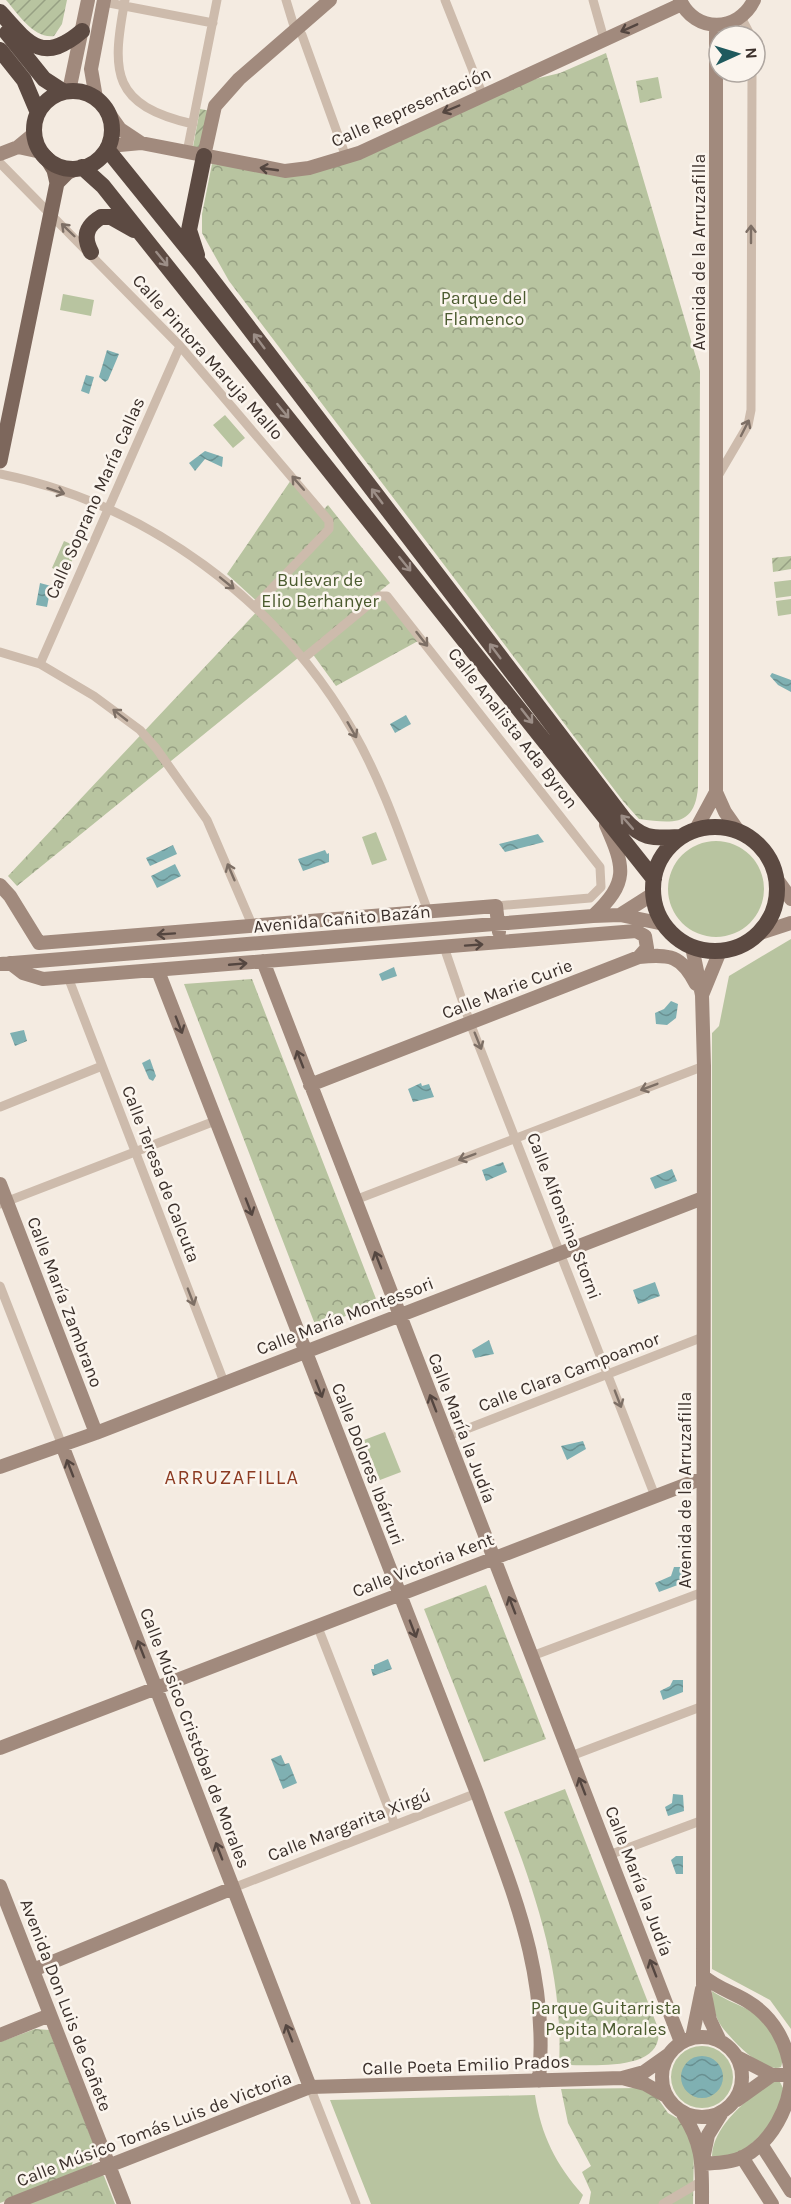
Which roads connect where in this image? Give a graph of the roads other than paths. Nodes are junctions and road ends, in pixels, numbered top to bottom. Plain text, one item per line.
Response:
1 (88, 0) edge
2 (217, 0) edge
3 (286, 0) edge
4 (330, 0) edge
5 (445, 0) edge
6 (593, 0) edge
7 (754, 0) edge
8 (104, 1) edge
9 (681, 2) edge
10 (125, 3) edge
11 (0, 12) edge
12 (741, 17) junction
13 (213, 23) junction
14 (0, 24) edge
15 (712, 24) edge
16 (721, 24) edge
17 (745, 24) edge
18 (296, 28) junction
19 (82, 31) junction
20 (604, 39) junction
21 (0, 50) edge
22 (716, 84) edge
23 (752, 84) edge
24 (67, 91) junction
25 (483, 96) junction
26 (96, 98) junction
27 (197, 102) junction
28 (215, 105) junction
29 (38, 113) junction
30 (110, 115) junction
31 (193, 124) junction
32 (35, 133) junction
33 (141, 143) junction
34 (18, 147) junction
35 (108, 147) junction
36 (187, 152) junction
37 (0, 154) edge
38 (44, 154) junction
39 (204, 156) junction
40 (346, 157) junction
41 (0, 163) edge
42 (80, 168) junction
43 (57, 183) junction
44 (51, 213) junction
45 (144, 237) junction
46 (91, 252) junction
47 (200, 264) junction
48 (180, 346) junction
49 (0, 461) edge
50 (0, 474) edge
51 (717, 478) junction
52 (108, 510) junction
53 (255, 606) junction
54 (0, 652) edge
55 (303, 658) junction
56 (40, 664) junction
57 (716, 792) junction
58 (601, 814) junction
59 (696, 829) junction
60 (739, 832) junction
61 (680, 837) junction
62 (776, 878) junction
63 (0, 885) edge
64 (601, 887) joint
65 (653, 887) junction
66 (791, 899) edge
67 (496, 906) junction
68 (428, 911) junction
69 (620, 915) junction
70 (593, 916) junction
71 (791, 923) edge
72 (498, 924) junction
73 (664, 924) junction
74 (253, 927) junction
75 (204, 931) junction
76 (757, 934) junction
77 (499, 943) junction
78 (692, 946) junction
79 (444, 947) junction
80 (188, 949) junction
81 (720, 951) junction
82 (639, 957) junction
83 (262, 962) junction
84 (5, 964) edge
85 (207, 966) junction
86 (158, 970) junction
87 (68, 977) junction
88 (702, 995) junction
89 (470, 1023) junction
90 (102, 1066) junction
91 (704, 1066) junction
92 (310, 1085) junction
93 (0, 1107) edge
94 (215, 1121) junction
95 (517, 1138) junction
96 (136, 1154) junction
97 (0, 1184) edge
98 (703, 1198) junction
99 (355, 1200) junction
100 (3, 1203) edge
101 (560, 1252) junction
102 (0, 1286) edge
103 (399, 1315) junction
104 (704, 1338) junction
105 (305, 1351) junction
106 (609, 1375) junction
107 (224, 1382) junction
108 (96, 1432) junction
109 (446, 1437) junction
110 (62, 1445) junction
111 (0, 1467) edge
112 (703, 1478) junction
113 (655, 1496) junction
114 (493, 1558) junction
115 (703, 1592) junction
116 (399, 1593) junction
117 (317, 1625) junction
118 (532, 1656) junction
119 (155, 1687) junction
120 (703, 1706) junction
121 (0, 1748) edge
122 (571, 1756) junction
123 (477, 1793) junction
124 (703, 1820) junction
125 (395, 1826) junction
126 (609, 1855) junction
127 (0, 1886) edge
128 (233, 1888) junction
129 (33, 1970) junction
130 (703, 1980) junction
131 (50, 2015) junction
132 (0, 2036) edge
133 (687, 2040) junction
134 (720, 2041) junction
135 (668, 2055) junction
136 (737, 2057) junction
137 (772, 2075) junction
138 (791, 2075) edge
139 (622, 2078) junction
140 (539, 2081) junction
141 (310, 2087) junction
142 (666, 2096) junction
143 (735, 2101) junction
144 (683, 2114) junction
145 (721, 2114) junction
146 (761, 2144) junction
147 (742, 2157) junction
148 (702, 2164) junction
149 (108, 2165) junction
150 (702, 2181) junction
151 (791, 2191) edge
152 (11, 2204) edge
153 (124, 2204) edge
154 (356, 2204) edge
155 (663, 2204) edge
156 (702, 2204) edge
157 (772, 2204) edge

1 - 19 main road
2 - 13 street
3 - 18 street
4 - 18 main road
5 - 25 street
6 - 20 street
7 - 12 main road
8 - 10 street
8 - 26 main road
9 - 15 main road
9 -> 20 main road, Calle Representación
10 - 13 street
10 - 31 street
11 - 19 highway
12 - 16 main road
12 - 17 street
13 - 27 street
14 - 24 highway
18 - 28 main road
18 - 40 street
19 - 24 main road
20 - 25 main road, Calle Representación
21 - 29 highway
22 - 51 main road, Avenida de la Arruzafilla
51 -> 23 street, Avenida de la Arruzafilla
24 - 26 highway
24 - 29 highway
25 -> 40 main road, Calle Representación
26 - 30 highway
27 - 28 street
27 - 31 street
28 - 39 main road
29 - 32 highway
30 - 33 main road, Calle Representación
30 - 35 highway
31 - 36 street
32 - 34 main road
32 - 38 highway
33 - 35 main road, Calle Representación
33 - 36 main road, Calle Representación
34 - 37 main road
34 - 38 main road
35 - 42 highway
35 - 47 highway
36 - 39 main road, Calle Representación
38 - 42 highway
38 - 43 main road
40 -> 39 main road, Calle Representación
39 - 47 highway
41 - 44 street, Calle Pintora Maruja Mallo
42 - 43 main road
42 - 45 highway
43 - 44 main road
46 -> 44 street, Calle Pintora Maruja Mallo
44 - 49 main road
45 - 46 highway
45 -> 58 highway
46 - 48 street, Calle Pintora Maruja Mallo
61 -> 47 highway
48 - 52 street, Calle Soprano María Callas
53 -> 48 street, Calle Pintora Maruja Mallo
50 -> 52 street
51 - 57 main road, Avenida de la Arruzafilla
52 -> 53 street
52 - 56 street, Calle Soprano María Callas
53 - 55 street
54 - 56 street
55 -> 64 street, Calle Analista Ada Byron
55 -> 68 street
74 -> 56 street
57 - 59 main road, Avenida de la Arruzafilla
57 - 60 main road, Avenida de la Arruzafilla
58 - 65 highway
58 - 70 main road
59 - 60 highway
59 - 61 highway
60 - 62 highway
61 - 65 highway
62 - 66 main road
62 - 76 highway
75 -> 63 main road, Avenida Cañito Bazán
64 - 67 street, Avenida Cañito Bazán
65 - 69 main road
65 - 73 highway
67 - 68 main road, Avenida Cañito Bazán
67 - 72 main road
68 - 74 main road, Avenida Cañito Bazán
69 - 70 main road, Avenida Cañito Bazán
69 - 73 main road, Avenida Cañito Bazán
70 - 72 main road, Avenida Cañito Bazán
71 - 76 main road
72 - 77 main road
72 - 80 main road, Avenida Cañito Bazán
73 - 78 highway
74 - 75 main road, Avenida Cañito Bazán
75 - 80 main road
76 - 81 highway
79 -> 77 main road, Avenida Cañito Bazán
77 - 82 main road, Avenida Cañito Bazán
78 - 81 highway
78 - 88 main road, Avenida de la Arruzafilla
79 - 83 main road, Avenida Cañito Bazán
79 - 89 street, Calle Alfonsina Storni
80 - 84 main road, Avenida Cañito Bazán
80 - 85 main road
81 - 88 main road, Avenida de la Arruzafilla
82 - 88 main road, Calle Marie Curie
82 - 89 main road, Calle Marie Curie
85 -> 83 main road, Avenida Cañito Bazán
92 -> 83 main road, Calle María la Judía
84 - 87 main road, Avenida Cañito Bazán
85 - 86 main road, Avenida Cañito Bazán
86 - 87 main road, Avenida Cañito Bazán
86 -> 94 main road, Calle Dolores Ibárruri
87 - 90 street, Calle Teresa de Calcuta
88 - 91 main road, Avenida de la Arruzafilla
89 - 92 main road, Calle Marie Curie
89 -> 95 street, Calle Alfonsina Storni
90 - 93 street
90 - 96 street, Calle Teresa de Calcuta
91 -> 95 street
91 - 98 main road, Avenida de la Arruzafilla
92 - 99 main road, Calle María la Judía
94 - 96 street
94 -> 105 main road, Calle Dolores Ibárruri
95 -> 99 street
95 - 101 street, Calle Alfonsina Storni
96 - 100 street
96 -> 107 street, Calle Teresa de Calcuta
97 - 100 main road, Calle María Zambrano
98 - 101 main road, Calle María Montessori
98 - 104 main road, Avenida de la Arruzafilla
103 -> 99 main road, Calle María la Judía
100 - 108 main road, Calle María Zambrano
101 - 103 main road, Calle María Montessori
101 - 106 street, Calle Alfonsina Storni
102 - 110 street, Calle Músico Cristóbal de Morales
103 - 105 main road, Calle María Montessori
109 -> 103 main road, Calle María la Judía
104 - 106 street, Calle Clara Campoamor
104 - 112 main road, Avenida de la Arruzafilla
105 - 107 main road, Calle María Montessori
105 -> 116 main road, Calle Dolores Ibárruri
106 - 109 street, Calle Clara Campoamor
106 -> 113 street, Calle Alfonsina Storni
107 - 108 main road, Calle María Montessori
108 - 110 main road, Calle María Montessori
109 - 114 main road, Calle María la Judía
110 - 111 main road, Calle María Montessori
119 -> 110 main road, Calle Músico Cristóbal de Morales
112 - 113 main road, Calle Victoria Kent
112 - 115 main road, Avenida de la Arruzafilla
113 - 114 main road, Calle Victoria Kent
114 - 116 main road, Calle Victoria Kent
118 -> 114 main road, Calle María la Judía
115 - 118 street
115 - 120 main road, Avenida de la Arruzafilla
116 - 117 main road, Calle Victoria Kent
116 -> 123 main road, Calle Dolores Ibárruri
117 - 119 main road, Calle Victoria Kent
117 - 125 street
118 - 122 main road, Calle María la Judía
119 - 121 main road, Calle Victoria Kent
128 -> 119 main road, Calle Músico Cristóbal de Morales
120 - 122 street
120 - 124 main road, Avenida de la Arruzafilla
126 -> 122 main road, Calle María la Judía
123 - 125 street, Calle Margarita Xirgú
123 - 140 main road, Calle Dolores Ibárruri
124 - 126 street
124 - 130 main road, Avenida de la Arruzafilla
125 - 128 street, Calle Margarita Xirgú
133 -> 126 main road, Calle María la Judía
127 - 129 main road, Avenida Don Luis de Cañete
128 - 129 main road
141 -> 128 main road, Calle Músico Cristóbal de Morales
129 - 131 main road, Avenida Don Luis de Cañete
130 - 133 main road, Avenida de la Arruzafilla
130 - 134 main road, Avenida de la Arruzafilla
130 - 138 main road
131 - 132 main road
131 - 149 main road, Avenida Don Luis de Cañete
133 - 134 main road
133 - 135 main road
134 - 136 main road
135 - 139 main road, Calle Poeta Emilio Prados
135 - 142 main road
136 - 137 main road
136 - 143 main road
137 - 138 main road
137 - 143 main road
138 - 146 main road
139 - 140 main road, Calle Poeta Emilio Prados
139 - 142 main road, Calle Poeta Emilio Prados
140 - 141 main road, Calle Poeta Emilio Prados
141 - 149 main road, Calle Músico Tomás Luis de Victoria
141 - 154 street, Calle Músico Cristóbal de Morales
142 - 144 main road
143 - 145 main road
144 - 145 main road
144 - 148 main road
145 - 148 main road
146 - 147 main road
146 - 151 main road
147 - 148 main road
147 - 157 main road
148 - 150 main road
149 - 152 main road, Calle Músico Tomás Luis de Victoria
149 - 153 main road, Avenida Don Luis de Cañete
150 - 155 street
150 - 156 main road

